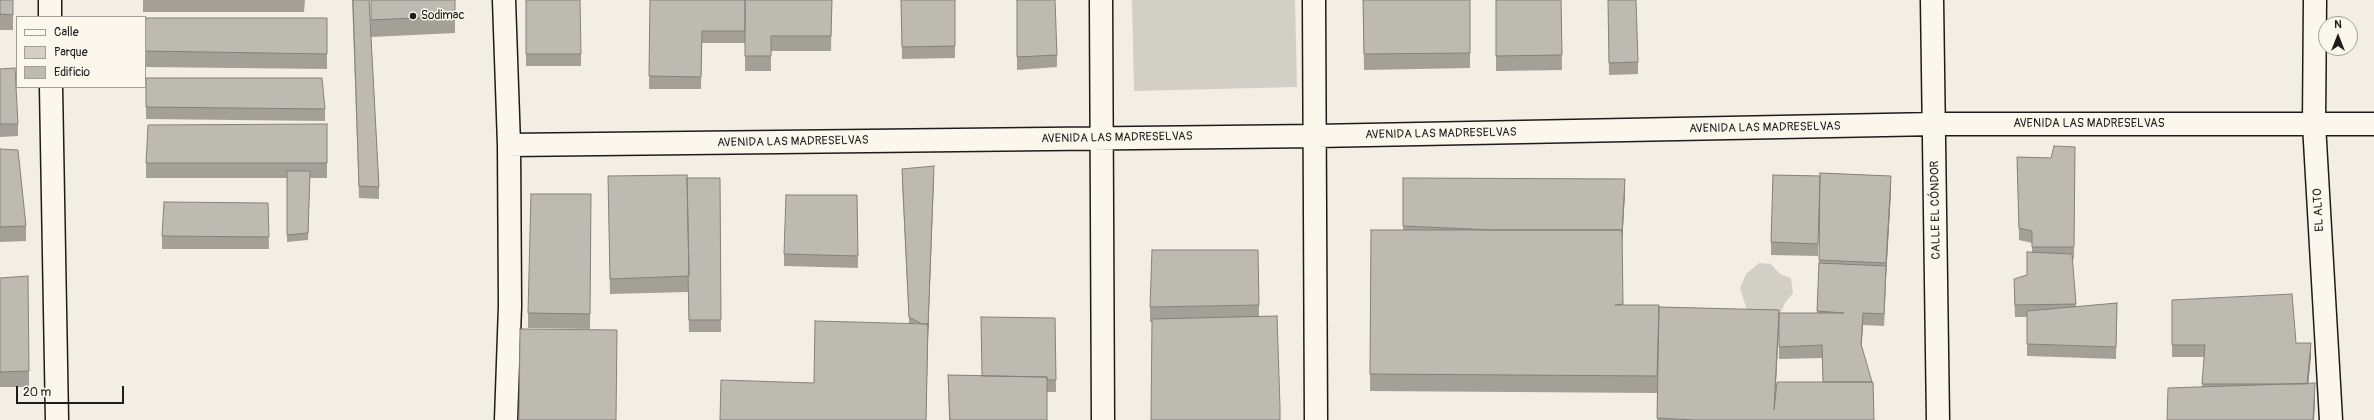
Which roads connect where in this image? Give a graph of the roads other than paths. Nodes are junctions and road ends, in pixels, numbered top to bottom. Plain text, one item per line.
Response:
1 (50, 0) edge
2 (504, 0) edge
3 (1101, 0) edge
4 (1314, 0) edge
5 (1932, 0) edge
6 (2316, 0) edge
7 (50, 16) edge
8 (51, 88) edge
9 (1935, 124) junction
10 (2314, 124) junction
11 (2374, 124) edge
12 (1316, 136) junction
13 (1102, 139) junction
14 (508, 145) junction
15 (57, 420) edge
16 (506, 420) edge
17 (1103, 420) edge
18 (1316, 420) edge
19 (1938, 420) edge
20 (2331, 420) edge

1 - 7 street
2 - 14 street
3 - 13 street
4 - 12 street
5 - 9 street, CALLE EL CÓNDOR
6 - 10 street, EL ALTO
8 - 15 street
9 - 10 street, AVENIDA LAS MADRESELVAS
9 - 12 street, AVENIDA LAS MADRESELVAS
9 - 19 street, CALLE EL CÓNDOR
10 - 11 street, AVENIDA LAS MADRESELVAS
10 - 20 street, EL ALTO
12 - 13 street, AVENIDA LAS MADRESELVAS
12 - 18 street
13 - 14 street, AVENIDA LAS MADRESELVAS
13 - 17 street
14 - 16 street

